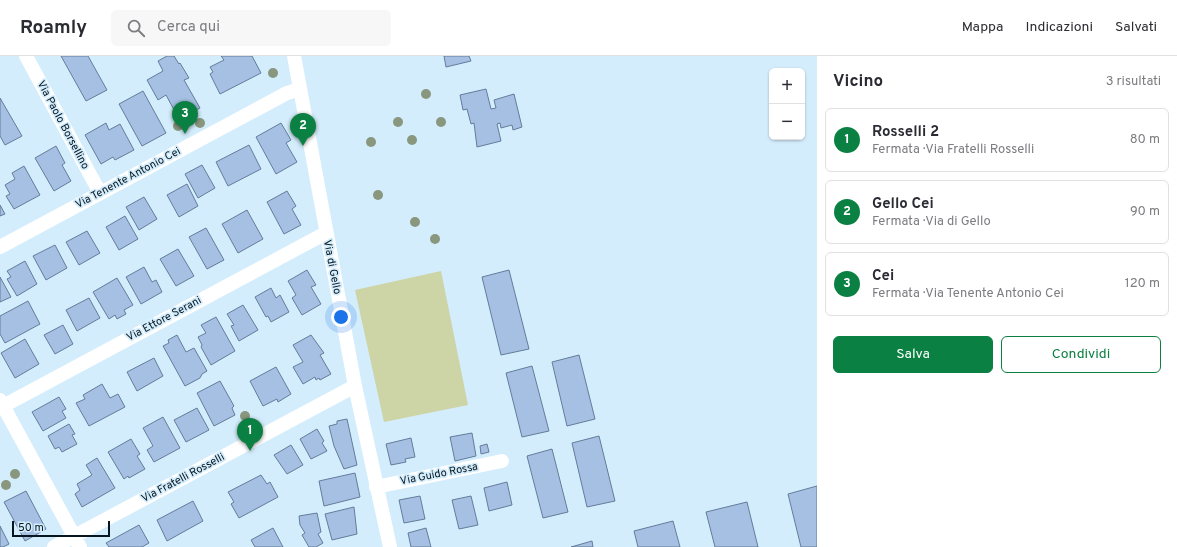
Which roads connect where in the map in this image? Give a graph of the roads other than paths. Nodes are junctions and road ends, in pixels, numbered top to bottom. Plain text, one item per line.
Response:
1 (26, 56) edge
2 (294, 56) edge
3 (300, 89) junction
4 (100, 193) junction
5 (326, 233) junction
6 (0, 247) edge
7 (355, 386) junction
8 (2, 403) edge
9 (502, 461) dead end
10 (376, 487) junction
11 (77, 542) edge
12 (54, 547) edge
13 (390, 547) edge

1 - 4 street, Via Paolo Borsellino
2 - 3 street, Via di Gello
3 - 4 street, Via Tenente Antonio Cei
3 - 5 street, Via di Gello
4 - 6 street, Via Tenente Antonio Cei
5 - 7 street, Via di Gello
5 - 8 street, Via Ettore Serani
7 - 10 street, Via di Gello
7 - 11 street, Via Fratelli Rosselli
8 - 11 street
9 - 10 street, Via Guido Rossa
10 - 13 street, Via di Gello
11 - 12 street, Via Fratelli Rosselli

